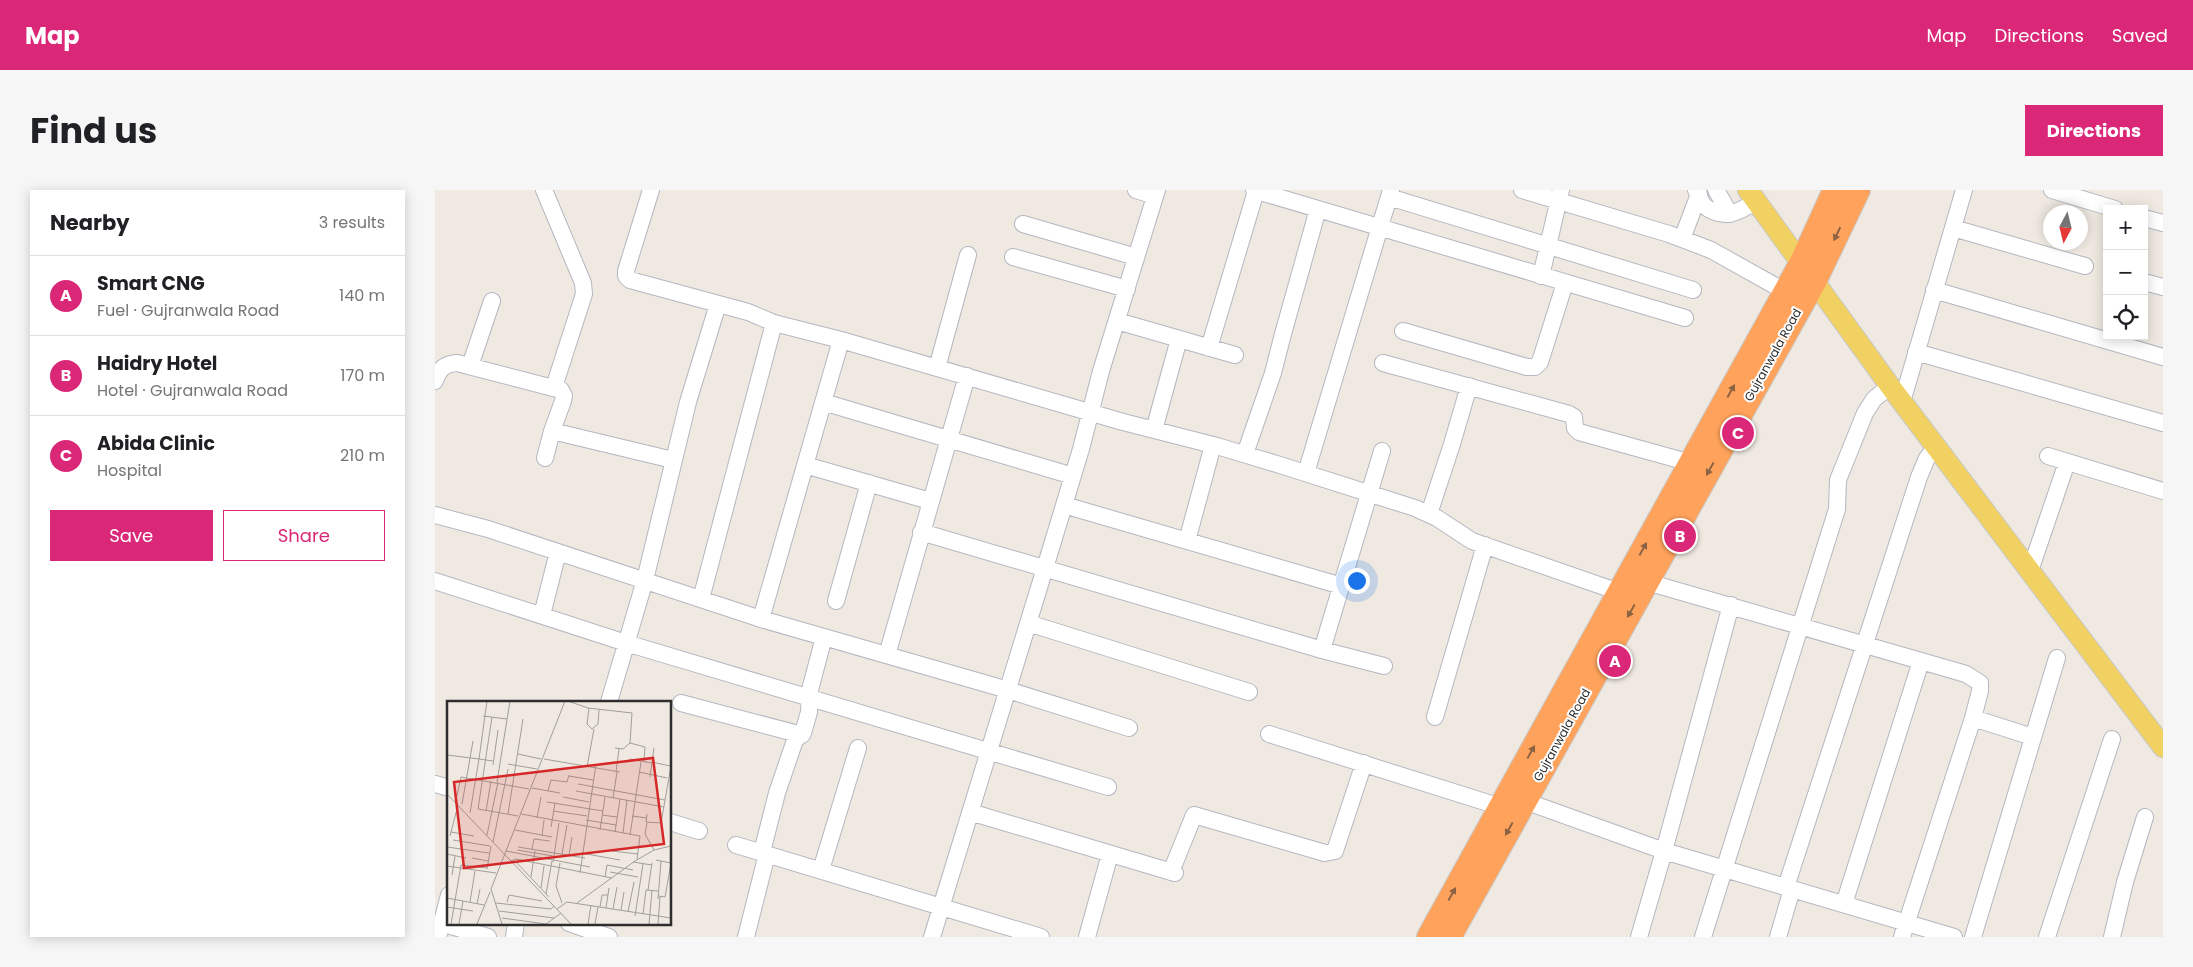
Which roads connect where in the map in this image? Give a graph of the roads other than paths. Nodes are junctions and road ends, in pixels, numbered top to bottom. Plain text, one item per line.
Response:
1 (545, 190) edge
2 (651, 190) edge
3 (1136, 190) edge
4 (1255, 190) edge
5 (1522, 190) edge
6 (1716, 190) edge
7 (1835, 190) edge
8 (1859, 190) edge
9 (1964, 190) edge
10 (2052, 190) edge
11 (1698, 192) edge
12 (1156, 193) edge
13 (1390, 194) edge
14 (1560, 195) edge
15 (1752, 195) edge
16 (2103, 205) edge
17 (1317, 209) junction
18 (1730, 214) junction
19 (2148, 219) edge
20 (2163, 223) edge
21 (1023, 224) dead end
22 (1381, 228) junction
23 (1953, 228) junction
24 (1682, 239) junction
25 (1548, 246) junction
26 (968, 255) dead end
27 (1013, 257) dead end
28 (1136, 257) junction
29 (2085, 266) dead end
30 (1808, 272) junction
31 (1541, 276) junction
32 (1565, 283) junction
33 (2148, 283) edge
34 (2163, 287) edge
35 (1127, 289) junction
36 (1693, 290) dead end
37 (1934, 290) junction
38 (1785, 292) junction
39 (492, 301) dead end
40 (718, 304) junction
41 (1685, 318) dead end
42 (1117, 322) junction
43 (774, 323) junction
44 (1403, 332) dead end
45 (1179, 339) junction
46 (841, 340) junction
47 (1209, 348) junction
48 (1916, 352) junction
49 (1235, 355) dead end
50 (2163, 357) edge
51 (1383, 363) dead end
52 (470, 366) junction
53 (937, 368) junction
54 (967, 376) junction
55 (435, 381) edge
56 (1469, 386) junction
57 (1890, 386) junction
58 (554, 387) junction
59 (823, 402) junction
60 (1902, 402) junction
61 (1090, 412) junction
62 (2163, 423) edge
63 (1154, 430) junction
64 (552, 431) junction
65 (949, 439) junction
66 (1213, 445) junction
67 (1936, 447) junction
68 (1382, 451) dead end
69 (1245, 454) junction
70 (2047, 456) dead end
71 (545, 458) dead end
72 (673, 460) junction
73 (2067, 462) junction
74 (1691, 463) junction
75 (805, 465) junction
76 (1306, 473) junction
77 (1073, 476) junction
78 (869, 484) junction
79 (2163, 491) edge
80 (1370, 494) junction
81 (930, 501) junction
82 (1064, 505) junction
83 (1429, 514) junction
84 (435, 515) edge
85 (921, 532) junction
86 (1187, 541) junction
87 (1485, 545) junction
88 (557, 552) junction
89 (1045, 568) junction
90 (2030, 571) junction
91 (645, 580) junction
92 (435, 581) edge
93 (1647, 582) junction
94 (1342, 586) junction
95 (1619, 592) junction
96 (701, 599) junction
97 (836, 601) dead end
98 (1731, 605) junction
99 (541, 615) junction
100 (761, 619) junction
101 (1029, 623) junction
102 (1800, 625) junction
103 (824, 637) junction
104 (627, 643) junction
105 (1864, 645) junction
106 (1322, 650) junction
107 (887, 655) junction
108 (2057, 658) dead end
109 (1921, 660) junction
110 (1384, 666) dead end
111 (1008, 690) junction
112 (1249, 692) dead end
113 (810, 698) junction
114 (609, 701) edge
115 (681, 703) dead end
116 (1435, 717) dead end
117 (1973, 718) junction
118 (1129, 728) dead end
119 (1269, 734) dead end
120 (801, 735) junction
121 (2033, 737) junction
122 (2160, 738) edge
123 (2112, 739) dead end
124 (858, 748) dead end
125 (989, 752) junction
126 (1364, 763) junction
127 (1108, 788) dead end
128 (1525, 801) junction
129 (1501, 807) junction
130 (970, 812) junction
131 (2145, 817) dead end
132 (671, 822) edge
133 (699, 831) dead end
134 (736, 845) dead end
135 (1664, 851) junction
136 (764, 853) junction
137 (1110, 854) junction
138 (821, 870) junction
139 (1725, 870) junction
140 (1789, 888) junction
141 (444, 898) edge
142 (1844, 904) junction
143 (942, 905) junction
144 (516, 924) edge
145 (572, 924) edge
146 (440, 930) edge
147 (1904, 930) edge
148 (1004, 931) edge
149 (488, 937) edge
150 (514, 937) edge
151 (609, 937) edge
152 (746, 937) edge
153 (932, 937) edge
154 (1041, 937) edge
155 (1087, 937) edge
156 (1429, 937) edge
157 (1449, 937) edge
158 (1639, 937) edge
159 (1703, 937) edge
160 (1778, 937) edge
161 (1954, 937) edge
162 (1973, 937) edge
163 (2047, 937) edge
164 (2112, 937) edge

1 - 58 street
2 - 40 street
3 - 12 street
4 - 17 street
4 - 47 street
5 - 14 street
6 - 18 street
7 - 30 highway, Gujranwala Road
8 -> 30 highway, Gujranwala Road
9 - 23 street
10 - 16 street
11 - 18 street
11 - 24 street
12 - 28 street
13 - 22 street
13 - 25 street
14 - 24 street
14 - 25 street
15 - 18 street
15 - 30 main road
17 - 22 street
17 - 69 street
19 - 20 street
21 - 28 street
22 - 31 street
22 - 76 street
23 - 29 street
23 - 37 street
24 - 38 street
25 - 31 street
25 - 36 street
26 - 53 street
27 - 35 street
28 - 35 street
30 - 38 highway, Gujranwala Road
30 - 57 main road
30 -> 93 highway, Gujranwala Road
31 - 32 street
32 - 41 street
32 - 44 street
33 - 34 street
35 - 42 street
37 - 48 street
37 - 50 street
74 -> 38 highway, Gujranwala Road
39 - 52 street
40 - 43 street
40 - 72 street
42 - 45 street
42 - 61 street
43 - 46 street
43 - 96 street
45 - 47 street
45 - 63 street
46 - 53 street
46 - 59 street
47 - 49 street
48 - 60 street
48 - 62 street
51 - 56 street
52 - 55 street
52 - 58 street
53 - 54 street
54 - 61 street
54 - 65 street
56 - 74 street
56 - 83 street
57 - 60 main road
57 - 102 street
58 - 64 street
59 - 65 street
59 - 75 street
60 - 67 main road
61 - 63 street
61 - 77 street
63 - 66 street
64 - 71 street
64 - 72 street
65 - 77 street
65 - 81 street
66 - 69 street
66 - 86 street
67 - 90 main road
67 - 105 street
68 - 80 street
69 - 76 street
70 - 73 street
72 - 91 street
73 - 79 street
73 - 90 street
95 -> 74 highway, Gujranwala Road
75 - 78 street
75 - 100 street
76 - 80 street
77 - 82 street
78 - 81 street
78 - 97 street
80 - 83 street
80 - 94 street
81 - 85 street
82 - 86 street
82 - 89 street
83 - 87 street
84 - 88 street
85 - 89 street
85 - 107 street
86 - 94 street
87 - 95 street
87 - 116 street
88 - 91 street
88 - 99 street
89 - 101 street
89 - 106 street
90 - 122 main road
91 - 96 street
91 - 104 street
92 - 99 street
93 - 98 street
93 -> 128 highway, Gujranwala Road
94 - 106 street
129 -> 95 highway, Gujranwala Road
96 - 100 street
98 - 102 street
98 - 135 street
99 - 104 street
100 - 103 street
101 - 111 street
101 - 112 street
102 - 105 street
102 - 139 street
103 - 107 street
103 - 113 street
104 - 113 street
104 - 114 street
105 - 109 street
105 - 140 street
106 - 110 street
107 - 111 street
108 - 121 street
109 - 117 street
109 - 142 street
111 - 118 street
111 - 125 street
113 - 120 street
113 - 125 street
115 - 120 street
117 - 121 street
117 - 147 street
119 - 126 street
120 - 136 street
121 - 162 street
123 - 163 street
124 - 138 street
125 - 127 street
125 - 130 street
126 - 129 street
126 - 137 street
128 - 135 street
128 -> 157 highway, Gujranwala Road
156 -> 129 highway, Gujranwala Road
130 - 137 street
130 - 143 street
131 - 164 street
132 - 133 street
134 - 136 street
135 - 139 street
135 - 158 street
136 - 138 street
136 - 152 street
137 - 155 street
138 - 143 street
139 - 140 street
139 - 159 street
140 - 142 street
140 - 160 street
141 - 146 street
142 - 147 street
143 - 148 street
143 - 153 street
144 - 150 street
145 - 151 street
146 - 149 street
147 - 161 street
148 - 154 street

